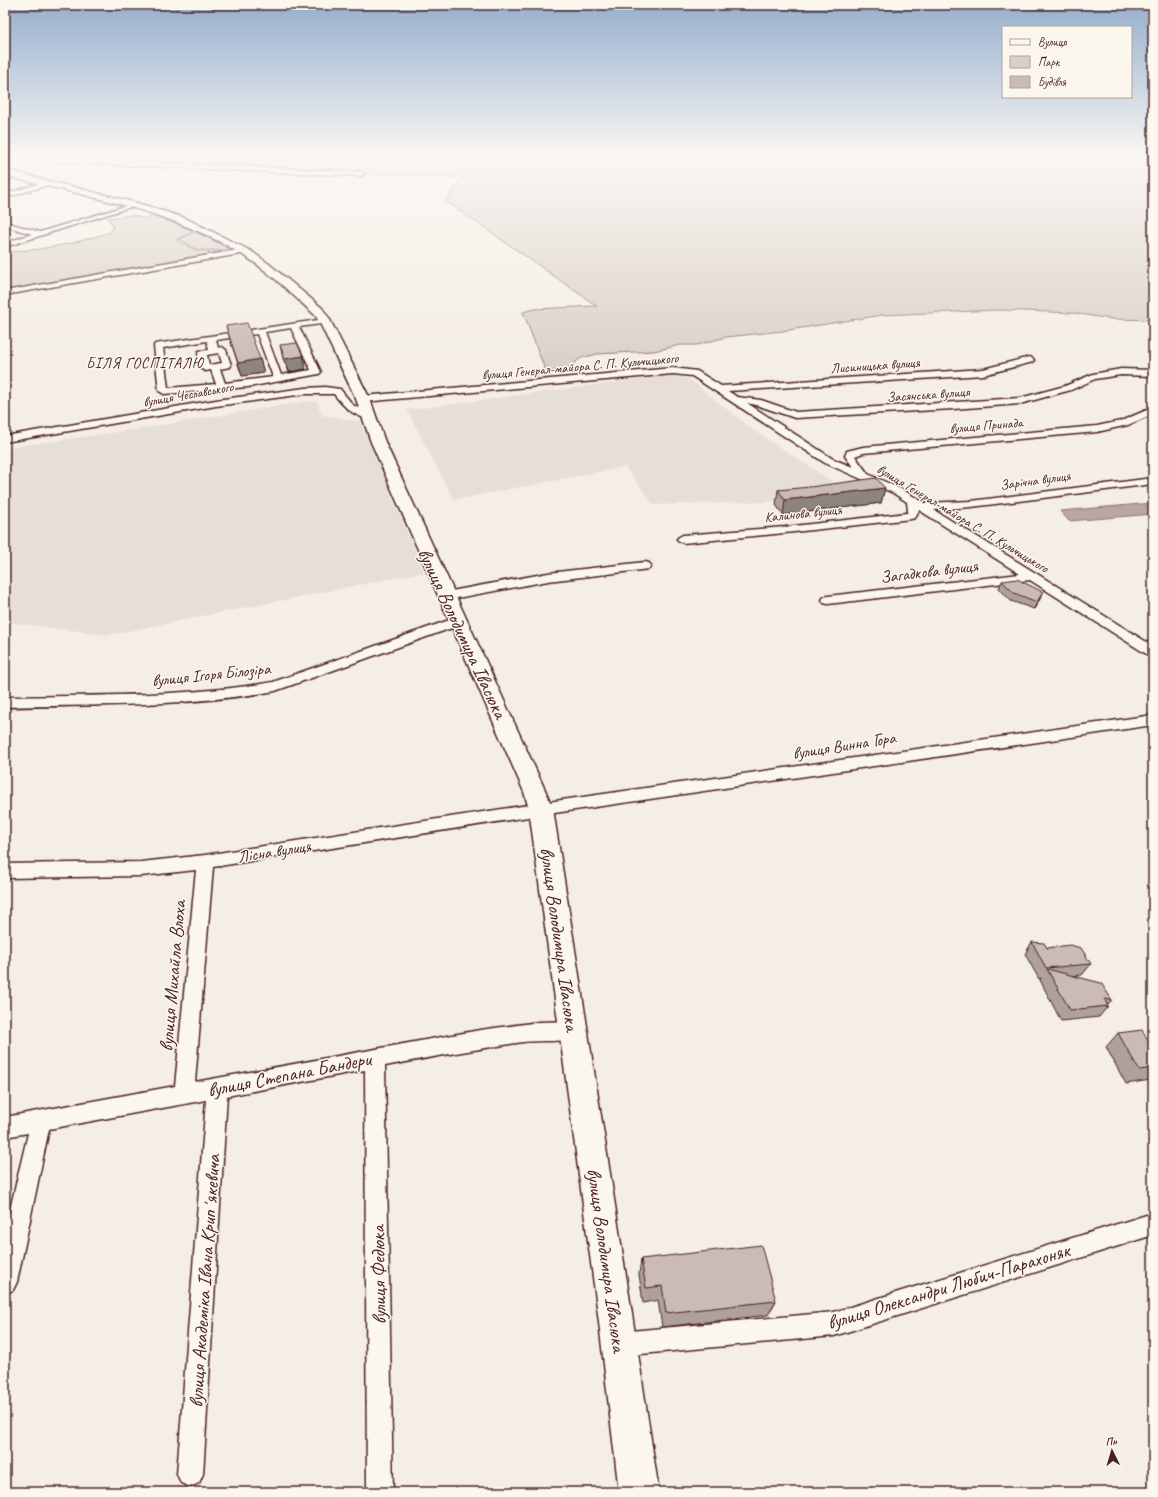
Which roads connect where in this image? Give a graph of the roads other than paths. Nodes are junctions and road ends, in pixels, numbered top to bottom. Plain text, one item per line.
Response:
1 (11, 226) edge
2 (66, 226) edge
3 (194, 226) edge
4 (39, 234) junction
5 (5, 245) edge
6 (243, 251) junction
7 (5, 293) edge
8 (325, 321) junction
9 (294, 326) junction
10 (260, 331) junction
11 (211, 338) junction
12 (214, 352) junction
13 (1030, 360) dead end
14 (215, 367) junction
15 (1153, 373) edge
16 (278, 379) junction
17 (220, 386) junction
18 (720, 389) junction
19 (734, 398) junction
20 (366, 411) junction
21 (1150, 412) dead end
22 (5, 439) edge
23 (865, 476) junction
24 (1153, 481) edge
25 (916, 504) junction
26 (683, 539) dead end
27 (645, 566) dead end
28 (1033, 576) junction
29 (446, 596) junction
30 (828, 600) dead end
31 (458, 621) junction
32 (1153, 652) edge
33 (5, 702) edge
34 (1153, 720) edge
35 (541, 809) junction
36 (205, 862) junction
37 (5, 871) edge
38 (574, 1030) junction
39 (375, 1058) junction
40 (217, 1088) junction
41 (184, 1094) junction
42 (41, 1120) junction
43 (5, 1127) edge
44 (1153, 1224) edge
45 (5, 1282) edge
46 (620, 1344) junction
47 (190, 1474) dead end
48 (380, 1492) edge
49 (639, 1492) edge

1 - 4 street
2 - 4 street
3 - 6 main road, вулиця Володимира Івасюка
4 - 5 street
6 - 7 street
6 - 8 main road, вулиця Володимира Івасюка
8 - 9 street
8 - 20 main road, вулиця Володимира Івасюка
9 - 10 street
9 - 16 street
10 - 11 street
10 - 16 street
11 - 12 street
11 - 17 street
12 - 14 street
12 - 14 street
13 - 18 street, Лисиницька вулиця
14 - 17 street
15 - 19 street, Засянська вулиця
16 - 17 street
18 - 19 street, вулиця Генерал-майора С. П. Кульчицького
18 - 20 street, вулиця Генерал-майора С. П. Кульчицького
19 - 23 street, вулиця Генерал-майора С. П. Кульчицького
20 - 22 street, вулиця Чеславського
20 - 29 main road, вулиця Володимира Івасюка
21 - 23 street, вулиця Принада
23 - 25 street, вулиця Генерал-майора С. П. Кульчицького
24 - 25 street, Зарічна вулиця
25 - 26 street, Калинова вулиця
25 - 28 street, вулиця Генерал-майора С. П. Кульчицького
27 - 29 street
28 - 30 street, Загадкова вулиця
28 - 32 street, вулиця Генерал-майора С. П. Кульчицького
29 - 31 main road, вулиця Володимира Івасюка
31 - 33 street, вулиця Ігоря Білозіра
31 - 35 main road, вулиця Володимира Івасюка
34 - 35 street, вулиця Винна Гора
35 - 36 street, Лісна вулиця
35 - 38 main road, вулиця Володимира Івасюка
36 - 37 street, Лісна вулиця
36 - 41 street, вулиця Михайла Влоха
38 - 39 street, вулиця Степана Бандери
38 - 46 main road, вулиця Володимира Івасюка
39 - 40 street, вулиця Степана Бандери
39 - 48 street, вулиця Федюка
40 - 41 street, вулиця Степана Бандери
40 - 47 street, вулиця Академіка Івана Крипʼякевича
41 - 42 street, вулиця Степана Бандери
42 - 43 street, вулиця Степана Бандери
42 - 45 street
44 - 46 street, вулиця Олександри Любич-Парахоняк
46 - 49 main road, вулиця Володимира Івасюка

